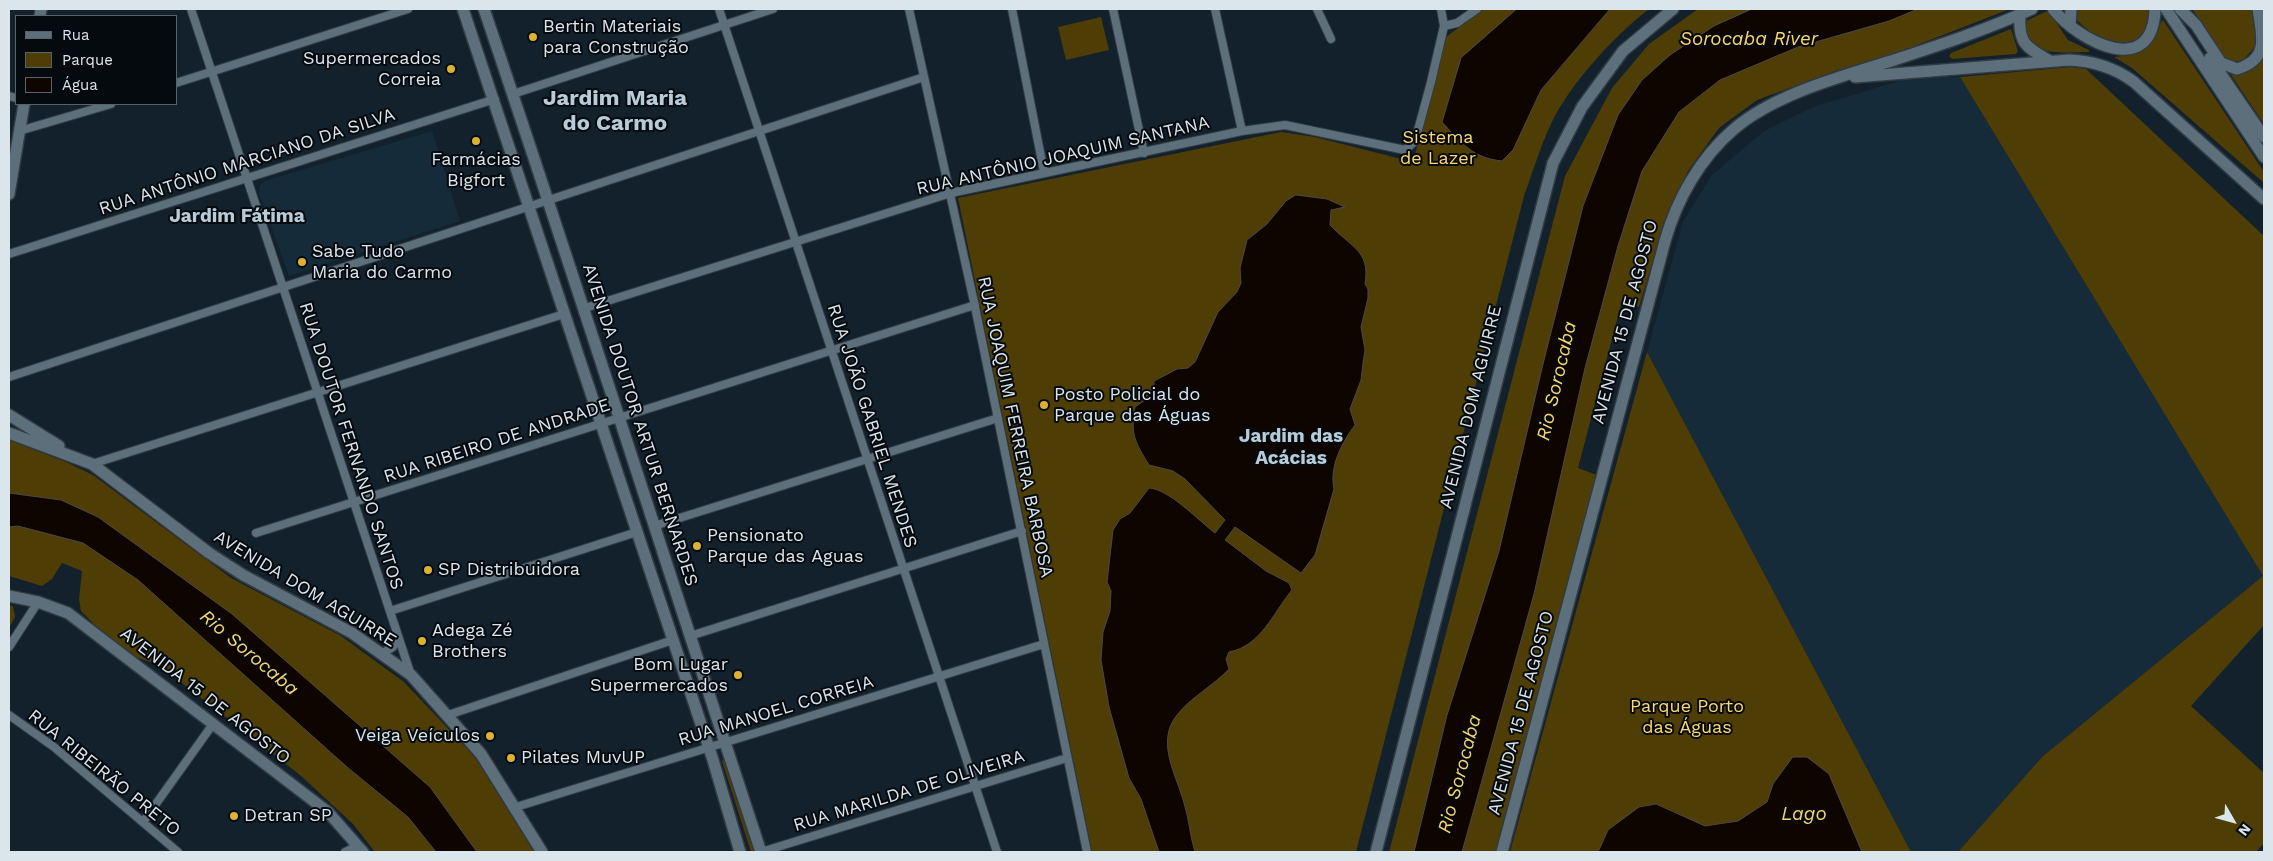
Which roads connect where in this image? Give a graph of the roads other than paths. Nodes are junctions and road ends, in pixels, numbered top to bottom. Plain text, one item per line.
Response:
1 (191, 9) edge
2 (408, 9) edge
3 (464, 9) edge
4 (484, 9) edge
5 (719, 9) edge
6 (772, 9) edge
7 (909, 9) edge
8 (1012, 9) edge
9 (1113, 9) edge
10 (1215, 9) edge
11 (1317, 9) edge
12 (1441, 9) edge
13 (1476, 9) edge
14 (1673, 9) edge
15 (2032, 9) edge
16 (2053, 9) edge
17 (2071, 9) edge
18 (2155, 9) edge
19 (2166, 9) edge
20 (2178, 9) edge
21 (2258, 9) edge
22 (2020, 14) junction
23 (724, 25) junction
24 (1444, 26) junction
25 (2070, 26) junction
26 (1331, 39) dead end
27 (2050, 61) junction
28 (212, 72) junction
29 (924, 77) junction
30 (1838, 78) junction
31 (178, 82) edge
32 (513, 94) junction
33 (495, 99) junction
34 (24, 105) edge
35 (108, 105) edge
36 (19, 131) junction
37 (759, 131) junction
38 (1242, 131) junction
39 (2264, 137) edge
40 (1144, 152) junction
41 (2264, 158) edge
42 (1044, 172) junction
43 (247, 178) junction
44 (950, 193) junction
45 (9, 194) edge
46 (2264, 199) edge
47 (548, 200) junction
48 (530, 206) junction
49 (796, 242) junction
50 (9, 254) edge
51 (284, 288) junction
52 (975, 305) junction
53 (585, 308) junction
54 (564, 314) junction
55 (832, 351) junction
56 (9, 377) edge
57 (318, 392) junction
58 (9, 415) edge
59 (618, 418) junction
60 (998, 418) junction
61 (601, 424) junction
62 (9, 434) edge
63 (75, 457) junction
64 (867, 459) junction
65 (92, 464) junction
66 (354, 502) junction
67 (654, 526) junction
68 (1022, 531) junction
69 (637, 532) junction
70 (256, 533) dead end
71 (904, 568) junction
72 (9, 596) edge
73 (38, 602) junction
74 (390, 611) junction
75 (398, 636) junction
76 (690, 636) junction
77 (673, 640) junction
78 (1044, 644) junction
79 (9, 647) edge
80 (381, 654) junction
81 (412, 675) junction
82 (939, 676) junction
83 (448, 715) junction
84 (9, 716) edge
85 (213, 724) junction
86 (725, 743) junction
87 (709, 747) junction
88 (1067, 758) junction
89 (975, 786) junction
90 (516, 807) junction
91 (143, 822) junction
92 (360, 849) edge
93 (178, 852) edge
94 (345, 852) edge
95 (542, 852) edge
96 (740, 852) edge
97 (761, 852) edge
98 (997, 852) edge
99 (1087, 852) edge
100 (1376, 852) edge
101 (1502, 852) edge

1 - 28 street, RUA DOUTOR FERNANDO SANTOS
2 - 28 street
3 - 33 main road, AVENIDA DOUTOR ARTUR BERNARDES
4 - 32 main road, AVENIDA DOUTOR ARTUR BERNARDES
5 - 23 street, RUA JOÃO GABRIEL MENDES
6 - 23 street
7 - 29 street, RUA JOAQUIM FERREIRA BARBOSA
8 - 42 street
9 - 40 street
10 - 38 street
11 - 26 street
12 - 24 street
13 - 24 street
14 - 100 main road, AVENIDA DOM AGUIRRE
15 - 22 main road, AVENIDA 15 DE AGOSTO
16 - 25 main road
17 - 25 main road
18 - 25 main road
19 - 41 main road
20 - 21 main road
20 - 39 main road
22 - 27 main road
22 - 30 main road, AVENIDA 15 DE AGOSTO
23 - 32 street
23 - 37 street, RUA JOÃO GABRIEL MENDES
24 - 38 street, RUA ANTÔNIO JOAQUIM SANTANA
27 - 30 main road
27 - 46 main road
28 - 31 street
28 - 43 street, RUA DOUTOR FERNANDO SANTOS
29 - 37 street
29 - 44 street, RUA JOAQUIM FERREIRA BARBOSA
30 - 101 main road, AVENIDA 15 DE AGOSTO
32 - 47 main road, AVENIDA DOUTOR ARTUR BERNARDES
33 - 43 street, RUA ANTÔNIO MARCIANO DA SILVA
33 - 48 main road, AVENIDA DOUTOR ARTUR BERNARDES
34 - 36 main road
35 - 36 street
36 - 45 main road
37 - 47 street
37 - 49 street, RUA JOÃO GABRIEL MENDES
38 - 40 street, RUA ANTÔNIO JOAQUIM SANTANA
40 - 42 street, RUA ANTÔNIO JOAQUIM SANTANA
42 - 44 street, RUA ANTÔNIO JOAQUIM SANTANA
43 - 50 street, RUA ANTÔNIO MARCIANO DA SILVA
43 - 51 street, RUA DOUTOR FERNANDO SANTOS
44 - 49 street, RUA ANTÔNIO JOAQUIM SANTANA
44 - 52 street, RUA JOAQUIM FERREIRA BARBOSA
47 - 48 street
47 - 53 main road, AVENIDA DOUTOR ARTUR BERNARDES
48 - 51 street
48 - 54 main road, AVENIDA DOUTOR ARTUR BERNARDES
49 - 53 street, RUA ANTÔNIO JOAQUIM SANTANA
49 - 55 street, RUA JOÃO GABRIEL MENDES
51 - 56 street
51 - 57 street, RUA DOUTOR FERNANDO SANTOS
52 - 55 street, RUA RIBEIRO DE ANDRADE
52 - 60 street, RUA JOAQUIM FERREIRA BARBOSA
53 - 59 main road, AVENIDA DOUTOR ARTUR BERNARDES
54 - 57 street
54 - 61 main road, AVENIDA DOUTOR ARTUR BERNARDES
55 - 59 street, RUA RIBEIRO DE ANDRADE
55 - 64 street, RUA JOÃO GABRIEL MENDES
57 - 65 street
57 - 66 street, RUA DOUTOR FERNANDO SANTOS
58 - 63 main road, AVENIDA DOM AGUIRRE
59 - 61 street, RUA RIBEIRO DE ANDRADE
59 - 67 main road, AVENIDA DOUTOR ARTUR BERNARDES
60 - 64 street
60 - 68 street, RUA JOAQUIM FERREIRA BARBOSA
61 - 66 street, RUA RIBEIRO DE ANDRADE
61 - 69 main road, AVENIDA DOUTOR ARTUR BERNARDES
62 - 63 main road, AVENIDA DOM AGUIRRE
63 - 65 main road, AVENIDA DOM AGUIRRE
64 - 67 street
64 - 71 street, RUA JOÃO GABRIEL MENDES
65 - 80 main road, AVENIDA DOM AGUIRRE
66 - 70 street, RUA RIBEIRO DE ANDRADE
66 - 74 street, RUA DOUTOR FERNANDO SANTOS
67 - 76 main road, AVENIDA DOUTOR ARTUR BERNARDES
68 - 71 street
68 - 78 street, RUA JOAQUIM FERREIRA BARBOSA
69 - 74 street
69 - 77 main road, AVENIDA DOUTOR ARTUR BERNARDES
71 - 76 street
71 - 82 street, RUA JOÃO GABRIEL MENDES
72 - 73 main road, AVENIDA 15 DE AGOSTO
73 - 79 street
73 - 85 main road, AVENIDA 15 DE AGOSTO
74 - 75 street, RUA DOUTOR FERNANDO SANTOS
75 - 80 street
75 - 81 street, RUA DOUTOR FERNANDO SANTOS
76 - 86 main road, AVENIDA DOUTOR ARTUR BERNARDES
77 - 83 street
77 - 87 main road, AVENIDA DOUTOR ARTUR BERNARDES
78 - 82 street, RUA MANOEL CORREIA
78 - 88 street, RUA JOAQUIM FERREIRA BARBOSA
80 - 81 main road, AVENIDA DOM AGUIRRE
81 - 83 main road, AVENIDA DOM AGUIRRE
82 - 86 street, RUA MANOEL CORREIA
82 - 89 street, RUA JOÃO GABRIEL MENDES
83 - 90 main road, AVENIDA DOM AGUIRRE
84 - 91 street, RUA RIBEIRÃO PRETO
85 - 91 street
85 - 92 main road, AVENIDA 15 DE AGOSTO
86 - 87 street, RUA MANOEL CORREIA
86 - 97 main road, AVENIDA DOUTOR ARTUR BERNARDES
87 - 90 street, RUA MANOEL CORREIA
87 - 96 main road, AVENIDA DOUTOR ARTUR BERNARDES
88 - 89 street, RUA MARILDA DE OLIVEIRA
88 - 99 street, RUA JOAQUIM FERREIRA BARBOSA
89 - 97 street, RUA MARILDA DE OLIVEIRA
89 - 98 street, RUA JOÃO GABRIEL MENDES
90 - 95 main road, AVENIDA DOM AGUIRRE
91 - 93 street, RUA RIBEIRÃO PRETO
92 - 94 street

